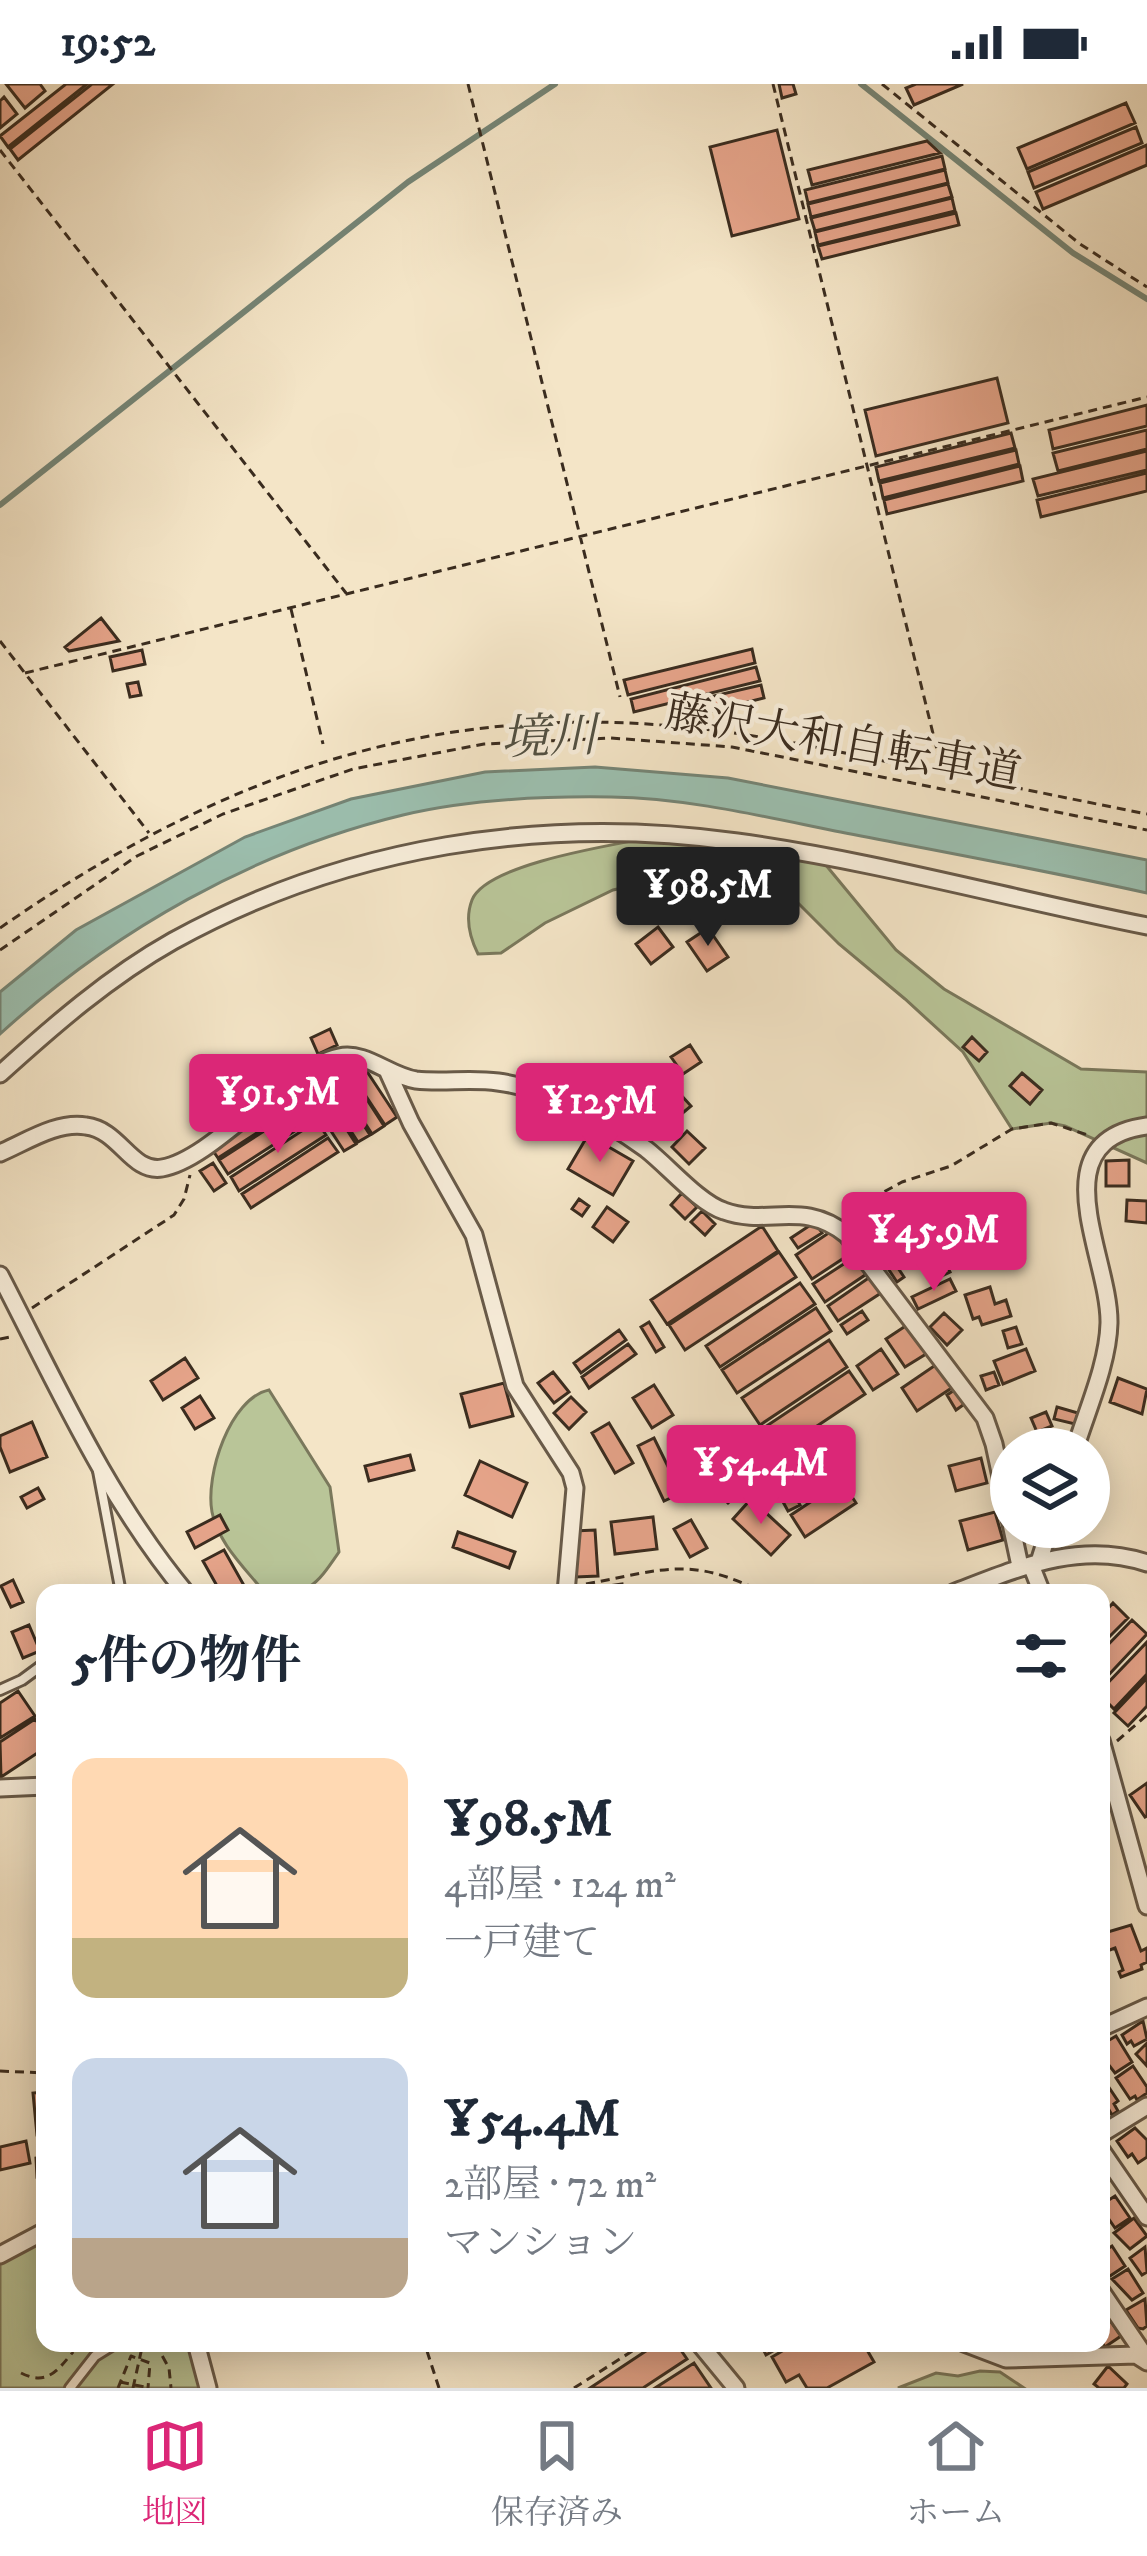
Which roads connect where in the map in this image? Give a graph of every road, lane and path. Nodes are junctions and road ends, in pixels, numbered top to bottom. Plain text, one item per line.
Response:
1 (468, 84) edge
2 (773, 84) edge
3 (882, 84) edge
4 (0, 150) edge
5 (1147, 286) edge
6 (1147, 397) edge
7 (869, 468) junction
8 (579, 538) junction
9 (347, 596) junction
10 (291, 608) junction
11 (0, 641) edge
12 (26, 674) junction
13 (620, 697) dead end
14 (323, 744) dead end
15 (942, 772) junction
16 (1147, 814) edge
17 (1147, 830) edge
18 (149, 833) junction
19 (1147, 926) edge
20 (0, 928) edge
21 (0, 950) edge
22 (387, 1070) junction
23 (0, 1074) edge
24 (1147, 1126) edge
25 (1103, 1142) junction
26 (197, 1149) junction
27 (0, 1153) edge
28 (828, 1222) junction
29 (0, 1275) edge
30 (21, 1315) junction
31 (1081, 1428) edge
32 (98, 1463) junction
33 (1039, 1548) edge
34 (1147, 1563) edge
35 (1030, 1564) junction
36 (119, 1584) edge
37 (179, 1584) edge
38 (566, 1584) edge
39 (598, 1584) edge
40 (746, 1584) edge
41 (977, 1584) edge
42 (1038, 1584) edge
43 (36, 1670) edge
44 (0, 1690) edge
45 (1147, 1715) edge
46 (1110, 1741) edge
47 (1110, 1771) edge
48 (36, 1786) edge
49 (0, 1788) edge
50 (1147, 1906) edge
51 (1147, 2006) edge
52 (1110, 2024) edge
53 (0, 2071) edge
54 (36, 2073) edge
55 (1147, 2106) edge
56 (1110, 2129) edge
57 (1110, 2163) edge
58 (1147, 2217) edge
59 (36, 2236) edge
60 (0, 2255) edge
61 (1110, 2304) edge
62 (73, 2352) edge
63 (101, 2352) edge
64 (141, 2352) edge
65 (159, 2352) edge
66 (198, 2352) edge
67 (427, 2352) edge
68 (632, 2352) edge
69 (706, 2352) edge
70 (988, 2352) edge
71 (1048, 2352) edge
72 (1143, 2352) edge
73 (140, 2357) junction
74 (1053, 2360) junction
75 (20, 2373) dead end
76 (119, 2385) edge
77 (134, 2386) edge
78 (70, 2388) edge
79 (147, 2388) edge
80 (171, 2388) edge
81 (208, 2388) edge
82 (439, 2388) edge
83 (574, 2388) edge
84 (736, 2388) edge

1 - 8 path
2 - 7 path
3 - 5 path
4 - 9 path
6 - 7 path
7 - 8 path
7 - 15 path
8 - 9 path
8 - 13 path
9 - 10 path
10 - 12 path
10 - 14 path
11 - 12 path
12 - 18 path
15 - 16 path
15 - 18 path
17 - 21 path, 藤沢大和自転車道
18 - 20 path
19 - 23 street
22 - 26 street
22 - 28 street
22 - 38 street
24 - 25 street
25 - 28 path
25 - 31 street
26 - 27 street
26 - 30 path
28 - 35 street
29 - 30 street
30 - 32 street
32 - 36 lane
32 - 37 street
33 - 35 street
34 - 35 street
35 - 41 street
35 - 42 street
39 - 40 path
43 - 44 lane
45 - 46 path
47 - 50 street
48 - 49 street
51 - 52 street
53 - 54 path
55 - 56 street
57 - 58 street
59 - 60 street
61 - 72 street
62 - 75 path
63 - 78 lane
64 - 73 path
65 - 80 path
66 - 81 street
67 - 82 path
68 - 83 path
69 - 84 street
70 - 74 street
71 - 74 street
72 - 74 street
73 - 76 path
73 - 77 path
73 - 79 path
76 - 77 path
77 - 79 path

